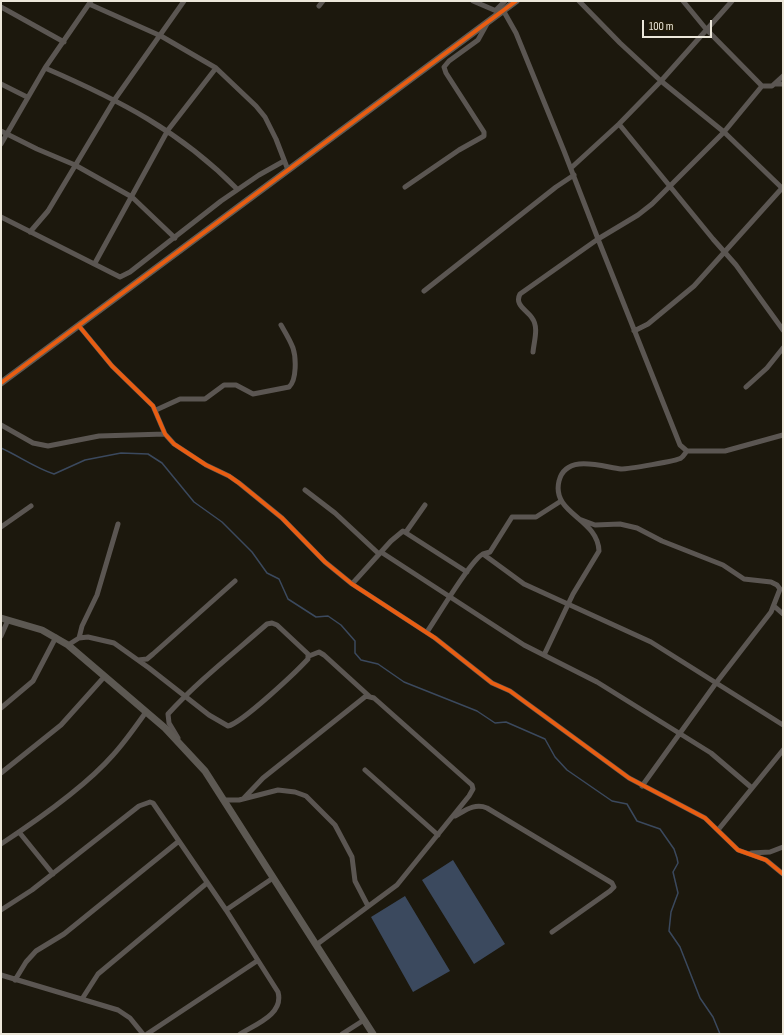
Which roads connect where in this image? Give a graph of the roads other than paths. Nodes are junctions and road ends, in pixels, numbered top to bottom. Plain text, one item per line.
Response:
1 (184, 1) edge
2 (473, 1) edge
3 (505, 1) edge
4 (516, 1) edge
5 (579, 1) edge
6 (682, 1) edge
7 (732, 1) edge
8 (90, 2) edge
9 (1, 7) edge
10 (500, 11) junction
11 (488, 22) junction
12 (706, 29) junction
13 (161, 36) junction
14 (64, 42) junction
15 (44, 68) junction
16 (216, 68) junction
17 (783, 76) edge
18 (661, 81) junction
19 (1, 84) edge
20 (775, 84) junction
21 (783, 84) edge
22 (762, 86) junction
23 (27, 97) junction
24 (115, 99) junction
25 (618, 124) junction
26 (168, 130) junction
27 (1, 131) edge
28 (724, 132) junction
29 (8, 134) junction
30 (1, 144) edge
31 (284, 161) junction
32 (75, 165) junction
33 (571, 168) junction
34 (288, 170) junction
35 (574, 175) junction
36 (405, 187) dead end
37 (782, 187) edge
38 (670, 188) junction
39 (237, 189) junction
40 (132, 197) junction
41 (1, 218) edge
42 (30, 232) junction
43 (175, 238) junction
44 (598, 240) junction
45 (724, 253) junction
46 (94, 263) junction
47 (424, 291) dead end
48 (281, 325) dead end
49 (79, 326) junction
50 (783, 330) edge
51 (634, 331) junction
52 (783, 348) edge
53 (533, 352) dead end
54 (1, 383) edge
55 (746, 387) dead end
56 (156, 410) junction
57 (1, 425) edge
58 (165, 434) junction
59 (783, 435) edge
60 (687, 451) junction
61 (305, 490) dead end
62 (561, 501) junction
63 (425, 505) dead end
64 (31, 506) dead end
65 (579, 519) junction
66 (118, 524) dead end
67 (1, 527) edge
68 (406, 532) junction
69 (380, 553) junction
70 (483, 554) junction
71 (467, 572) junction
72 (235, 581) dead end
73 (352, 584) junction
74 (450, 597) junction
75 (568, 604) junction
76 (774, 606) junction
77 (783, 614) edge
78 (5, 619) edge
79 (427, 632) junction
80 (1, 636) edge
81 (56, 637) junction
82 (79, 638) junction
83 (68, 645) junction
84 (544, 655) junction
85 (309, 656) junction
86 (138, 660) junction
87 (105, 676) junction
88 (716, 683) junction
89 (369, 696) junction
90 (186, 697) junction
91 (1, 708) edge
92 (146, 712) junction
93 (783, 725) edge
94 (680, 735) junction
95 (182, 744) junction
96 (783, 750) edge
97 (365, 770) dead end
98 (1, 773) edge
99 (642, 786) junction
100 (752, 788) junction
101 (244, 798) junction
102 (224, 800) junction
103 (453, 817) junction
104 (718, 830) junction
105 (19, 832) junction
106 (438, 835) junction
107 (179, 841) junction
108 (1, 844) edge
109 (783, 847) edge
110 (748, 854) junction
111 (53, 874) junction
112 (783, 874) edge
113 (273, 878) junction
114 (207, 883) junction
115 (368, 906) junction
116 (1, 910) edge
117 (226, 910) junction
118 (552, 932) dead end
119 (316, 945) junction
120 (257, 960) junction
121 (1, 974) edge
122 (15, 980) junction
123 (82, 998) junction
124 (364, 1020) junction
125 (143, 1034) edge
126 (147, 1034) edge
127 (240, 1034) edge
128 (342, 1034) edge
129 (372, 1034) edge

1 - 13 street
2 - 10 street
3 - 10 street
4 - 10 street
5 - 18 street
6 - 12 street
7 - 12 street
8 - 13 street
8 - 14 street
9 - 14 street
10 - 11 street
10 - 33 street
11 - 34 street
11 - 36 street
12 - 18 street
12 - 22 street
13 - 16 street
13 - 24 street
14 - 15 street
15 - 23 street
15 - 24 street
16 - 26 street
16 - 31 street
17 - 20 street
18 - 25 street
18 - 28 street
19 - 23 street
20 - 21 street
20 - 22 street
22 - 28 street
23 - 29 street
24 - 26 street
24 - 32 street
25 - 33 street
25 - 38 street
26 - 39 street
26 - 40 street
27 - 29 street
28 - 37 street
28 - 38 street
29 - 30 street
29 - 32 street
31 - 34 street
31 - 39 street
32 - 40 street
32 - 42 street
33 - 35 street
34 - 49 street
35 - 44 street
35 - 47 street
37 - 45 street
38 - 44 street
38 - 45 street
39 - 43 street
40 - 43 street
40 - 46 street
41 - 42 street
42 - 46 street
43 - 46 street
44 - 51 street
44 - 53 street
45 - 50 street
45 - 51 street
48 - 56 street
49 - 54 street
49 - 56 street
51 - 60 street
52 - 55 street
56 - 58 street
57 - 58 street
58 - 73 street
59 - 60 street
60 - 62 street
61 - 69 street
62 - 65 street
62 - 70 street
63 - 68 street
64 - 67 street
65 - 75 street
65 - 76 street
66 - 82 street
68 - 69 street
68 - 71 street
69 - 73 street
69 - 74 street
70 - 71 street
70 - 75 street
71 - 74 street
72 - 86 street
73 - 79 street
74 - 79 street
74 - 84 street
75 - 84 street
75 - 88 street
76 - 77 street
76 - 88 street
78 - 80 street
78 - 81 street
79 - 99 street
81 - 83 street
81 - 91 street
82 - 83 street
82 - 86 street
83 - 87 street
84 - 94 street
85 - 89 street
85 - 90 street
85 - 90 street
86 - 90 street
87 - 92 street
87 - 98 street
88 - 93 street
88 - 94 street
89 - 101 street
89 - 103 street
90 - 95 street
92 - 95 street
92 - 105 street
94 - 99 street
94 - 100 street
95 - 102 street
96 - 100 street
97 - 106 street
99 - 104 street
100 - 104 street
101 - 102 street
101 - 115 street
102 - 113 street
103 - 106 street
103 - 118 street
104 - 110 street
105 - 108 street
105 - 111 street
106 - 115 street
107 - 111 street
107 - 114 street
107 - 122 street
109 - 110 street
110 - 112 street
111 - 116 street
113 - 117 street
113 - 119 street
114 - 117 street
114 - 123 street
115 - 119 street
117 - 120 street
119 - 124 street
120 - 126 street
120 - 127 street
121 - 122 street
122 - 123 street
123 - 125 street
124 - 128 street
124 - 129 street

